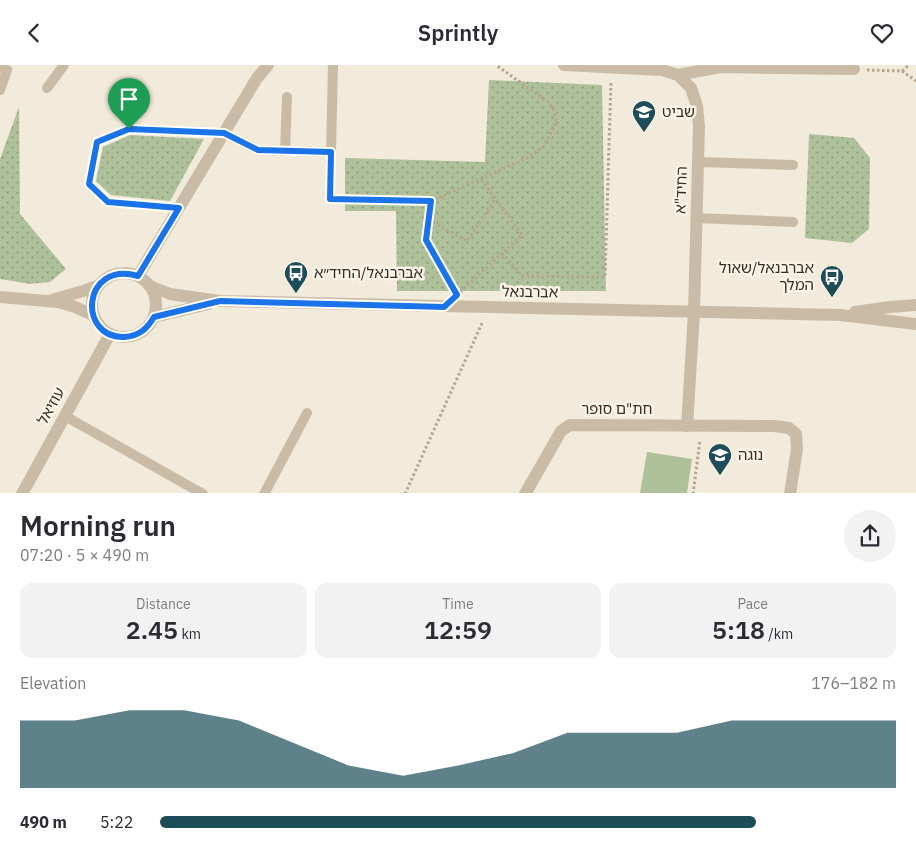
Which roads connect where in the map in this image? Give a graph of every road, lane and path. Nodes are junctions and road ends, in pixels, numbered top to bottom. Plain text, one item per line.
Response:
1 (64, 65) edge
2 (268, 65) edge
3 (333, 65) edge
4 (496, 65) edge
5 (564, 65) edge
6 (909, 65) edge
7 (720, 66) edge
8 (0, 67) edge
9 (611, 67) junction
10 (854, 69) joint
11 (902, 71) junction
12 (678, 75) junction
13 (916, 81) edge
14 (47, 88) dead end
15 (0, 90) edge
16 (287, 97) dead end
17 (224, 133) junction
18 (285, 151) junction
19 (331, 152) junction
20 (698, 162) junction
21 (793, 165) dead end
22 (481, 179) junction
23 (496, 198) junction
24 (431, 201) junction
25 (179, 208) junction
26 (696, 218) junction
27 (429, 220) junction
28 (793, 222) dead end
29 (502, 253) junction
30 (138, 276) junction
31 (98, 285) junction
32 (150, 286) junction
33 (0, 297) edge
34 (47, 301) junction
35 (220, 301) junction
36 (916, 305) edge
37 (488, 308) junction
38 (694, 312) junction
39 (93, 315) junction
40 (840, 315) junction
41 (154, 317) junction
42 (916, 324) edge
43 (110, 334) junction
44 (307, 413) dead end
45 (65, 416) junction
46 (687, 426) junction
47 (701, 426) junction
48 (22, 493) edge
49 (203, 493) edge
50 (264, 493) edge
51 (405, 493) edge
52 (525, 493) edge
53 (693, 493) edge
54 (790, 493) edge

1 - 14 lane
2 - 17 street
3 - 19 lane
4 - 22 path
5 - 9 street
6 - 11 path
7 - 10 street
7 - 12 street
8 - 15 lane
9 - 12 street
9 - 29 path
10 - 11 path
11 - 13 path
12 - 20 street, החיד"א
16 - 18 lane
17 - 18 lane
17 - 25 street
17 - 25 path
18 - 19 lane
19 - 24 path
20 - 21 lane
20 - 26 street, החיד"א
22 - 23 path
22 - 24 path
23 - 27 path
23 - 29 path
24 - 27 path
25 - 30 street
26 - 28 lane
26 - 38 street, החיד"א
27 - 29 path
30 - 31 street
30 - 32 street
31 - 34 street
31 - 39 street
32 - 35 street, אברבנאל
32 - 41 street
33 - 34 street
34 - 39 street
35 - 37 street, אברבנאל
35 - 41 street, אברבנאל
36 - 40 street, אברבנאל
37 - 38 street, אברבנאל
37 - 51 path
38 - 40 street, אברבנאל
38 - 46 street
39 - 43 street
40 - 42 street, אברבנאל
41 - 43 street
43 - 45 street, עוזיאל
44 - 50 lane
45 - 48 street, עוזיאל
45 - 49 lane
46 - 47 street, חת"ם סופר
46 - 52 street, חת"ם סופר
47 - 53 path
47 - 54 street, חת"ם סופר

